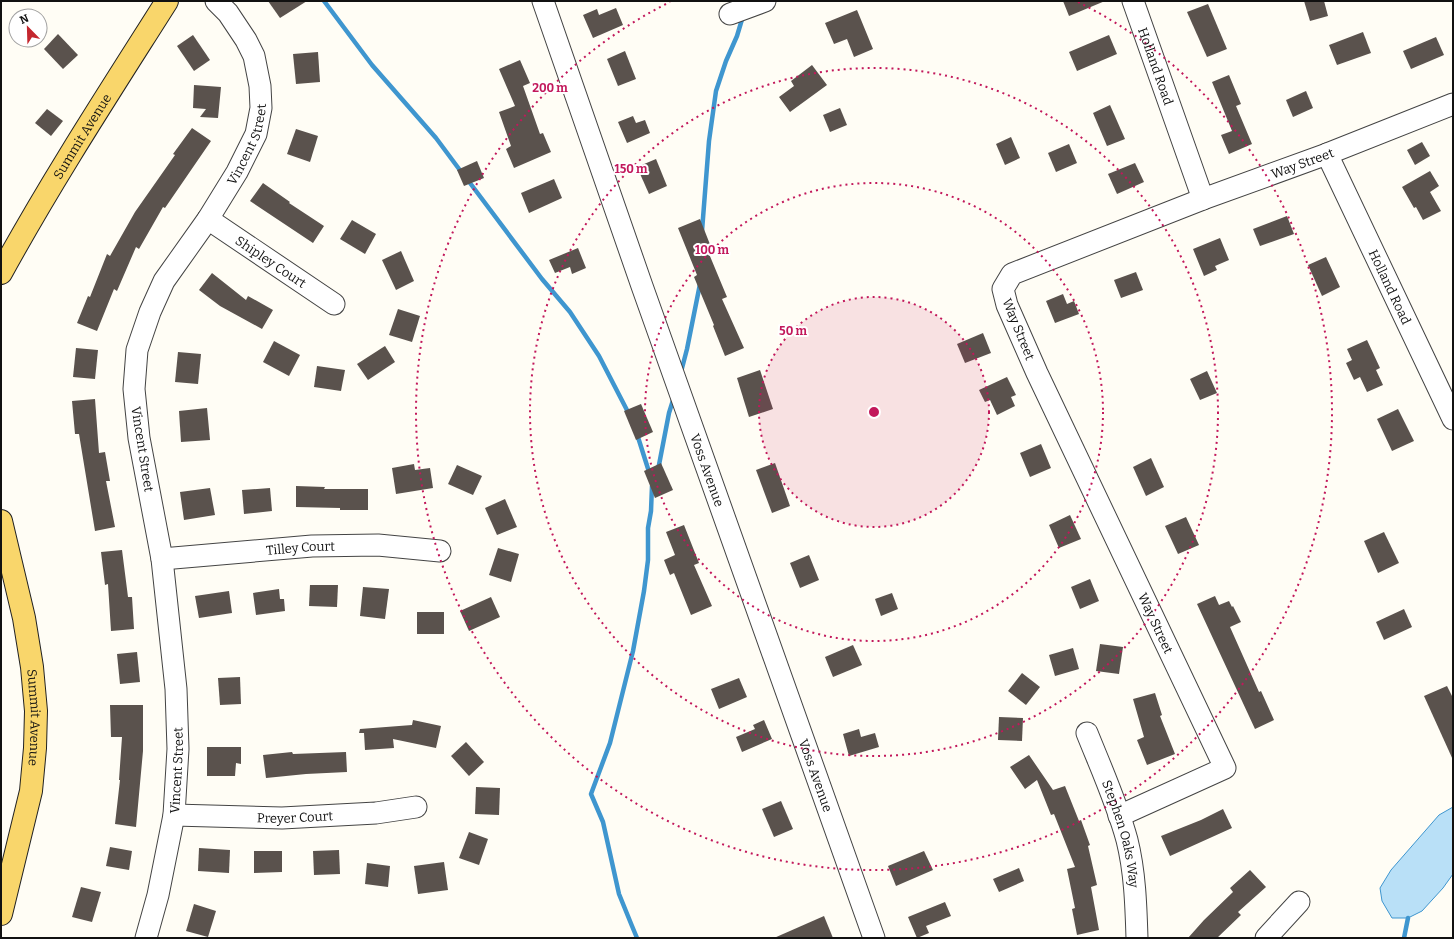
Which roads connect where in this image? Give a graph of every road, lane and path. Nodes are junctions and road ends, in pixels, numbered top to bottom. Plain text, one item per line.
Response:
1 (167, 1) edge
2 (216, 1) edge
3 (543, 1) edge
4 (765, 1) edge
5 (1133, 1) edge
6 (730, 14) dead end
7 (1453, 104) edge
8 (1327, 154) junction
9 (1203, 199) junction
10 (208, 219) junction
11 (1, 273) edge
12 (334, 304) dead end
13 (1453, 419) edge
14 (1, 521) edge
15 (440, 551) dead end
16 (162, 559) junction
17 (1087, 733) dead end
18 (416, 807) dead end
19 (174, 815) junction
20 (1119, 816) junction
21 (9, 854) edge
22 (1299, 902) dead end
23 (1, 914) edge
24 (146, 938) edge
25 (874, 938) edge
26 (1137, 938) edge
27 (1266, 938) edge

1 - 11 main road, Summit Avenue
2 - 10 street, Vincent Street
3 - 25 street, Voss Avenue
4 - 6 street
5 - 9 street, Holland Road
7 - 8 street, Way Street
8 - 9 street, Way Street
8 - 13 street, Holland Road
9 - 20 street, Way Street
10 - 12 street, Shipley Court
10 - 16 street, Vincent Street
14 - 21 main road, Summit Avenue
15 - 16 street, Tilley Court
16 - 19 street, Vincent Street
17 - 20 street, Stephen Oaks Way
18 - 19 street, Preyer Court
19 - 24 street, Vincent Street
20 - 26 street, Stephen Oaks Way
21 - 23 main road, Summit Avenue
22 - 27 street

